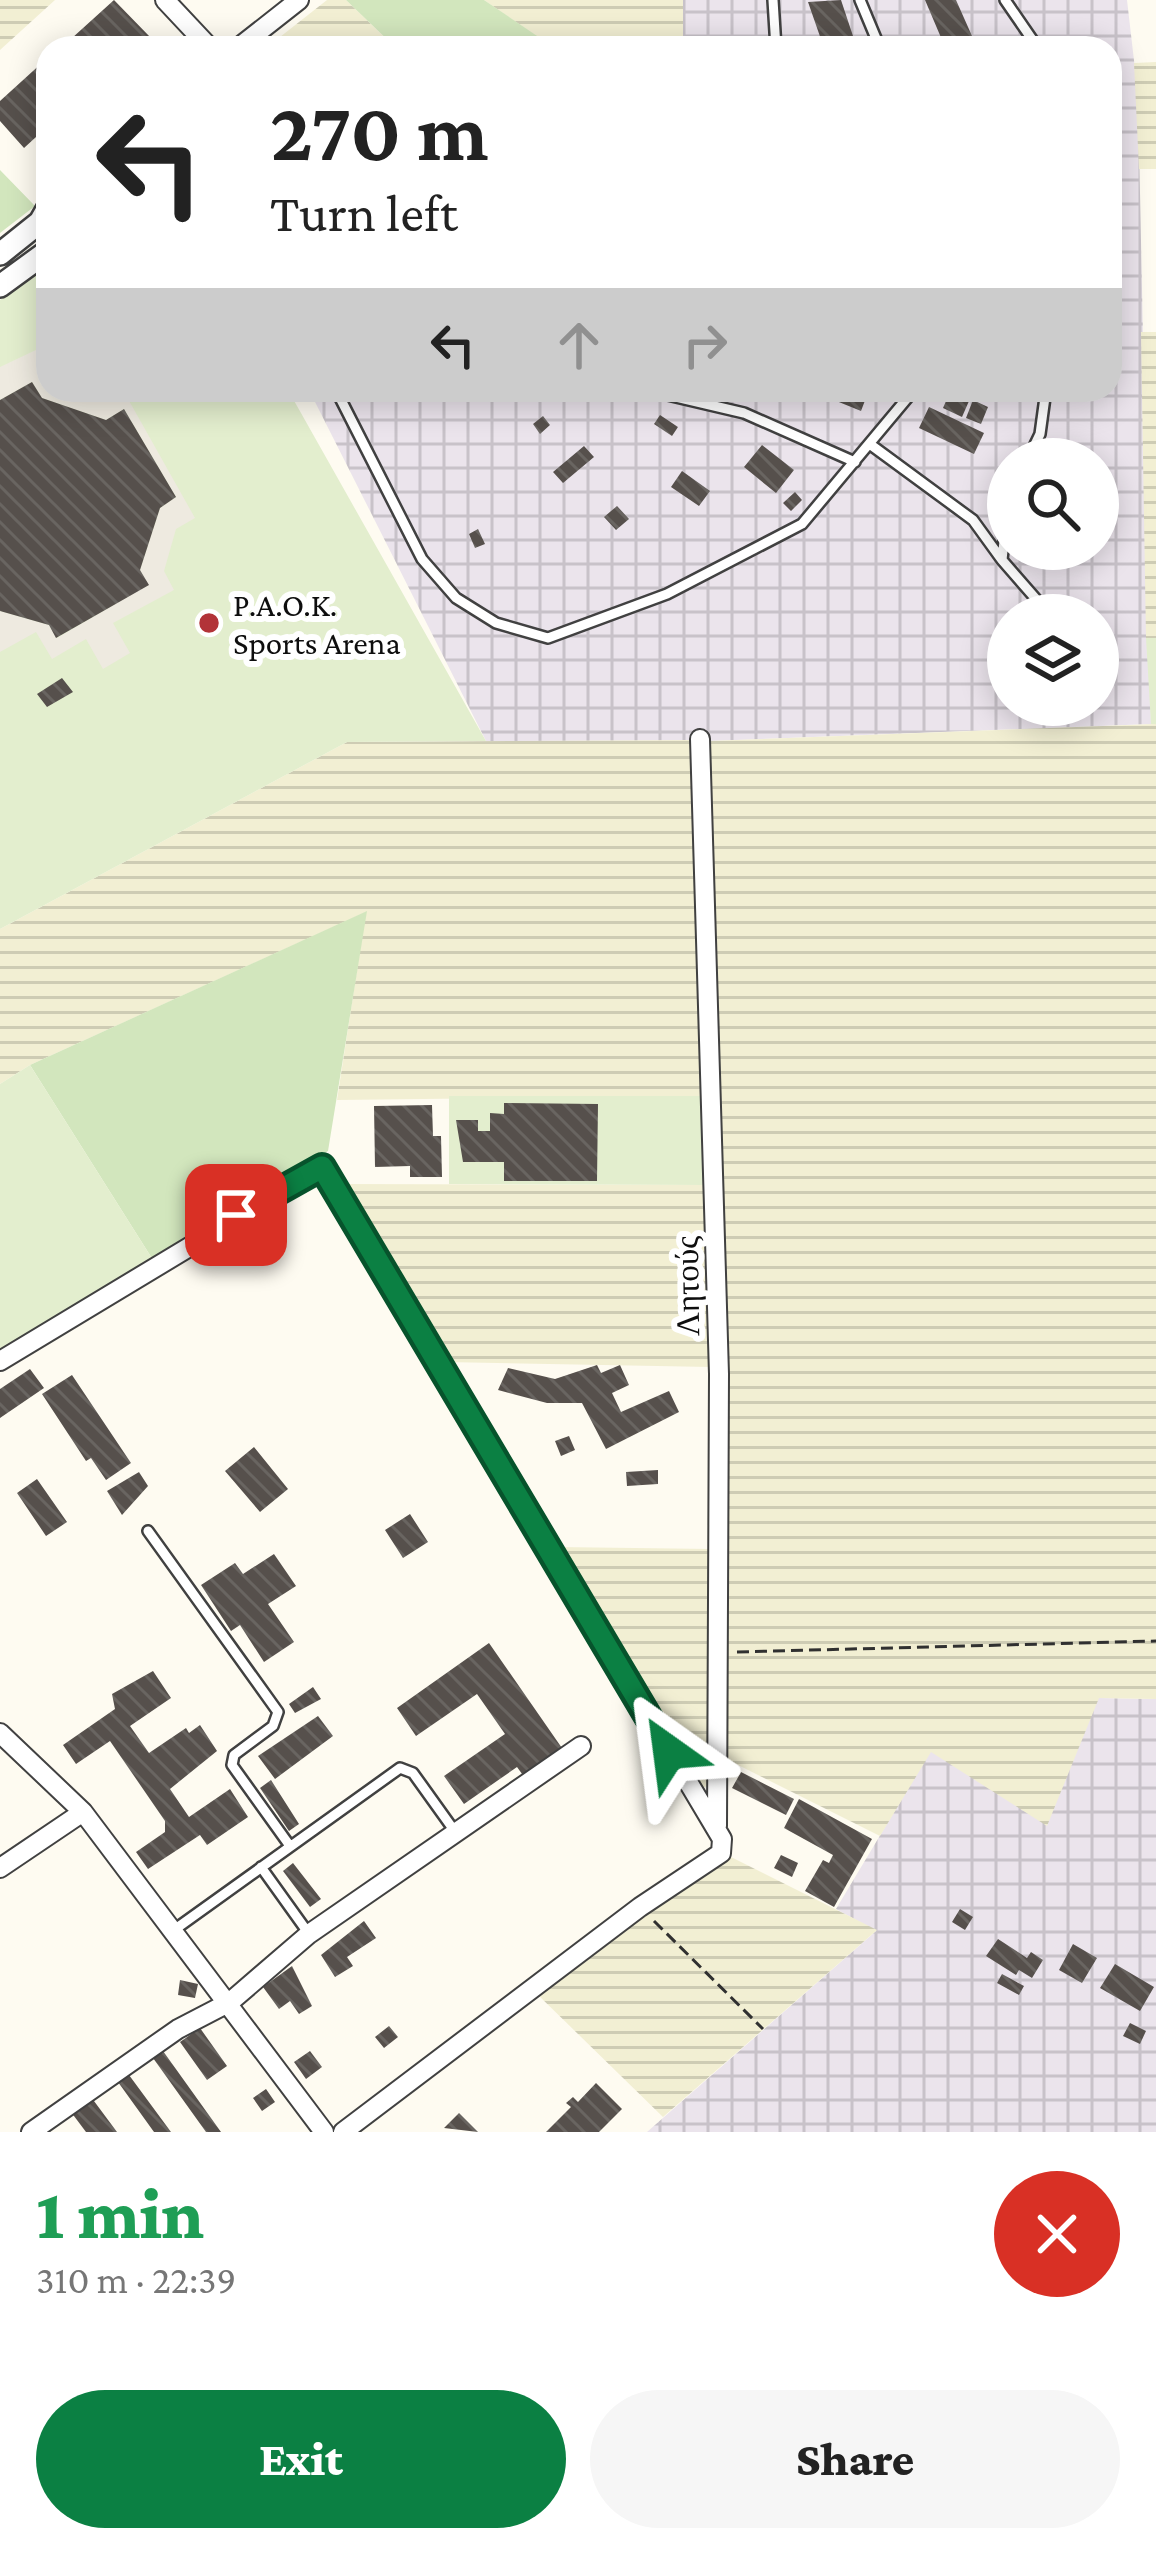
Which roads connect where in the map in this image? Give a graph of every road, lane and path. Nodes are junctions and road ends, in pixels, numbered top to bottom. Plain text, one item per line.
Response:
1 (165, 0) edge
2 (299, 0) edge
3 (773, 0) edge
4 (860, 0) edge
5 (1005, 0) edge
6 (199, 36) edge
7 (253, 36) edge
8 (775, 36) edge
9 (875, 36) edge
10 (1030, 36) edge
11 (36, 225) edge
12 (0, 254) edge
13 (36, 260) edge
14 (0, 286) edge
15 (342, 402) edge
16 (697, 402) edge
17 (905, 402) edge
18 (1044, 402) edge
19 (1038, 438) edge
20 (871, 445) junction
21 (855, 462) junction
22 (987, 539) edge
23 (1011, 570) edge
24 (1032, 594) edge
25 (700, 740) dead end
26 (0, 1361) edge
27 (148, 1531) dead end
28 (1156, 1640) edge
29 (718, 1652) junction
30 (0, 1733) edge
31 (581, 1746) dead end
32 (83, 1812) junction
33 (717, 1831) junction
34 (456, 1833) junction
35 (290, 1846) junction
36 (0, 1868) edge
37 (261, 1868) junction
38 (640, 1907) junction
39 (170, 1933) junction
40 (309, 1934) junction
41 (230, 2002) junction
42 (763, 2030) dead end
43 (31, 2132) edge
44 (324, 2132) edge
45 (343, 2132) edge

1 - 6 street
2 - 7 street
3 - 8 lane
4 - 9 lane
5 - 10 lane
11 - 12 street
13 - 14 street
15 - 21 lane
16 - 21 lane
17 - 20 lane
18 - 19 lane
20 - 21 lane
20 - 22 lane
23 - 24 lane
25 - 29 street, Λητούς
26 - 33 street
27 - 35 lane
28 - 29 path
29 - 33 street, Λητούς
30 - 32 street
31 - 34 street
32 - 36 street
32 - 39 street
33 - 38 street
34 - 35 lane
34 - 40 street
35 - 37 lane
37 - 39 lane
37 - 40 lane
38 - 42 path
38 - 45 street
39 - 41 street
40 - 41 street
41 - 43 street
41 - 44 street

